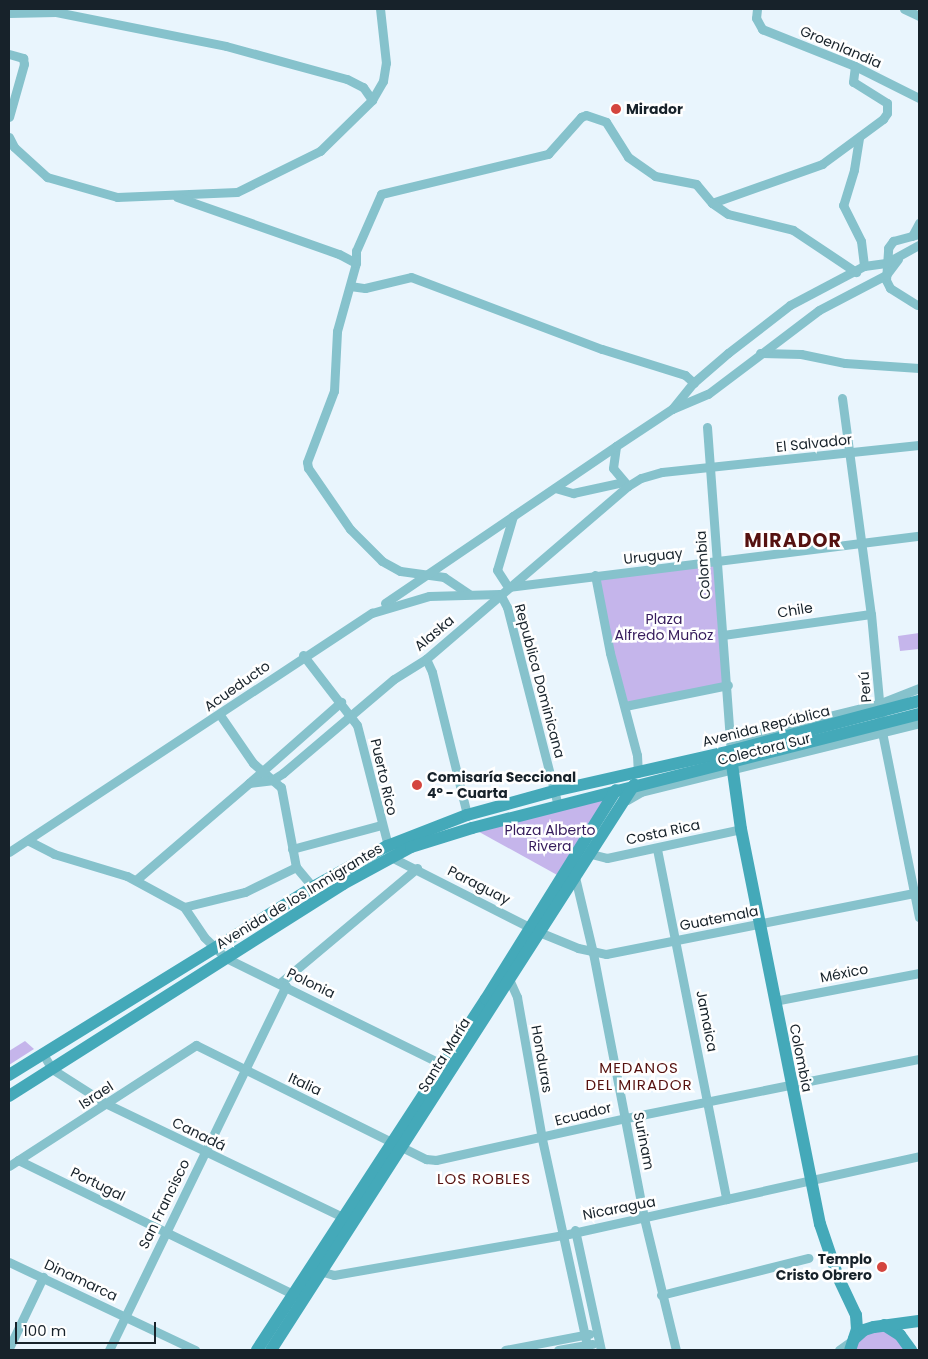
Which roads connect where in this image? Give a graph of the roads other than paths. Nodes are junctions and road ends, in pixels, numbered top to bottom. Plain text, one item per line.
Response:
1 (380, 9) edge
2 (904, 9) edge
3 (9, 13) edge
4 (757, 14) edge
5 (919, 16) edge
6 (9, 54) edge
7 (855, 66) junction
8 (919, 98) edge
9 (372, 100) junction
10 (9, 117) edge
11 (9, 137) edge
12 (859, 138) junction
13 (170, 194) junction
14 (712, 203) junction
15 (919, 223) edge
16 (916, 235) edge
17 (919, 245) edge
18 (900, 257) junction
19 (356, 263) junction
20 (886, 263) junction
21 (864, 266) junction
22 (856, 272) junction
23 (886, 275) junction
24 (350, 286) junction
25 (917, 305) dead end
26 (760, 353) junction
27 (919, 368) edge
28 (694, 383) junction
29 (842, 398) dead end
30 (672, 409) junction
31 (707, 427) dead end
32 (919, 444) edge
33 (616, 446) junction
34 (850, 453) junction
35 (711, 467) junction
36 (625, 484) junction
37 (555, 488) junction
38 (513, 516) junction
39 (919, 536) edge
40 (862, 543) junction
41 (718, 562) junction
42 (428, 573) junction
43 (595, 575) junction
44 (508, 587) junction
45 (469, 594) junction
46 (500, 594) junction
47 (372, 613) junction
48 (871, 614) junction
49 (723, 635) junction
50 (304, 655) junction
51 (426, 659) junction
52 (728, 685) junction
53 (919, 688) edge
54 (919, 701) edge
55 (341, 702) junction
56 (625, 706) junction
57 (881, 707) junction
58 (919, 714) edge
59 (220, 715) junction
60 (351, 716) junction
61 (919, 723) edge
62 (882, 728) junction
63 (732, 746) junction
64 (732, 768) junction
65 (261, 770) junction
66 (638, 772) junction
67 (620, 778) junction
68 (272, 780) junction
69 (249, 783) junction
70 (634, 788) junction
71 (554, 791) junction
72 (615, 792) junction
73 (558, 806) junction
74 (620, 808) junction
75 (467, 815) junction
76 (381, 825) junction
77 (741, 829) junction
78 (29, 841) junction
79 (657, 849) junction
80 (292, 850) junction
81 (389, 851) junction
82 (9, 852) edge
83 (590, 854) junction
84 (296, 867) junction
85 (417, 868) junction
86 (575, 877) junction
87 (136, 880) junction
88 (312, 887) junction
89 (917, 893) edge
90 (184, 907) junction
91 (919, 917) edge
92 (760, 924) junction
93 (534, 929) junction
94 (677, 940) junction
95 (214, 947) junction
96 (593, 953) junction
97 (226, 958) junction
98 (919, 973) edge
99 (509, 979) junction
100 (283, 984) junction
101 (774, 1001) junction
102 (196, 1045) joint
103 (43, 1054) junction
104 (919, 1059) edge
105 (447, 1067) junction
106 (52, 1070) junction
107 (244, 1070) junction
108 (9, 1075) edge
109 (791, 1084) junction
110 (9, 1096) edge
111 (708, 1102) junction
112 (108, 1104) junction
113 (626, 1118) junction
114 (542, 1138) junction
115 (399, 1143) junction
116 (204, 1152) junction
117 (919, 1156) edge
118 (18, 1160) junction
119 (9, 1166) edge
120 (811, 1179) junction
121 (726, 1199) junction
122 (644, 1218) junction
123 (349, 1220) junction
124 (576, 1230) junction
125 (165, 1233) junction
126 (564, 1235) junction
127 (808, 1258) dead end
128 (9, 1262) edge
129 (322, 1272) junction
130 (43, 1277) junction
131 (661, 1295) junction
132 (300, 1297) junction
133 (125, 1315) junction
134 (919, 1321) edge
135 (884, 1325) junction
136 (596, 1332) junction
137 (584, 1335) junction
138 (852, 1345) edge
139 (600, 1346) edge
140 (9, 1348) edge
141 (587, 1348) edge
142 (109, 1350) edge
143 (195, 1350) edge
144 (257, 1350) edge
145 (271, 1350) edge
146 (505, 1350) edge
147 (558, 1350) edge
148 (676, 1350) edge
149 (839, 1350) edge
150 (911, 1350) edge

1 - 9 street
2 - 5 street
3 - 9 street
4 - 7 street, Groenlandia
6 - 10 street
7 - 8 street, Groenlandia
7 - 12 street
9 - 13 street
11 - 13 street
12 - 14 street
12 - 21 street
13 - 19 street
14 - 19 street
14 - 22 street
15 - 16 street
16 - 20 street
17 - 18 street
18 - 20 street
18 - 23 street
19 - 24 street
20 - 21 street
20 - 23 street
21 - 22 street
22 - 28 street
23 - 25 street
23 - 26 street
24 - 28 street
24 - 42 street
26 - 27 street
26 - 30 street
28 - 30 street
29 - 34 street, Perú
30 - 33 street
31 - 35 street, Colombia
32 - 34 street, El Salvador
33 - 36 street
33 - 37 street
34 - 35 street, El Salvador
34 - 40 street, Perú
35 - 36 street, El Salvador
35 - 41 street, Colombia
36 - 37 street
36 - 44 street, Alaska
37 - 38 street
38 - 42 street
38 - 44 street
39 - 40 street, Uruguay
40 - 41 street, Uruguay
40 - 48 street, Perú
41 - 43 street, Uruguay
41 - 49 street, Colombia
42 - 45 street
42 - 47 street
43 - 44 street, Uruguay
43 - 56 street
44 - 46 street, Alaska
45 - 46 street, Acueducto
45 - 47 street, Acueducto
46 - 51 street, Alaska
46 - 71 street, Republica Dominicana
47 - 50 street, Acueducto
48 - 49 street, Chile
48 - 57 street, Perú
49 - 52 street, Colombia
50 - 55 street, Puerto Rico
50 - 59 street, Acueducto
51 - 60 street, Alaska
51 - 75 street
52 - 56 street
52 - 63 street, Colombia
53 - 57 street
54 - 57 street, Avenida República
55 - 60 street, Puerto Rico
55 - 65 street
56 - 66 street
57 - 62 street, Perú
57 - 63 street, Avenida República
58 - 62 street, Avenida República
59 - 65 street
59 - 78 street, Acueducto
60 - 68 street, Alaska
60 - 76 street, Puerto Rico
61 - 62 street
62 - 64 street, Avenida República
62 - 89 street, Perú
63 - 64 street, Colombia
63 - 66 street, Avenida República
64 - 70 street, Avenida República
64 - 74 street, Colectora Sur
64 - 77 street, Colombia
65 - 68 street
65 - 69 street
66 - 67 street, Avenida República
66 - 70 street, Santa María
67 - 71 street, Avenida de los Inmigrantes
67 - 72 street, Santa María
68 - 69 street
68 - 80 street
69 - 87 street
70 - 72 street, Avenida de los Inmigrantes
70 - 74 street, Santa María
71 - 73 street, Republica Dominicana
71 - 75 street, Avenida de los Inmigrantes
72 - 73 street, Avenida de los Inmigrantes
72 - 93 street, Santa María
73 - 81 street, Avenida de los Inmigrantes
74 - 83 street, Santa María
75 - 81 street, Avenida de los Inmigrantes
76 - 80 street
76 - 81 street, Puerto Rico
77 - 79 street, Costa Rica
77 - 92 street, Colombia
78 - 82 street, Acueducto
78 - 87 street
79 - 83 street, Costa Rica
79 - 94 street, Jamaica
80 - 84 street
81 - 85 street, Paraguay
81 - 88 street, Avenida de los Inmigrantes
81 - 97 street, Avenida de los Inmigrantes
83 - 86 street, Santa María
84 - 88 street
84 - 90 street
85 - 93 street, Paraguay
85 - 100 street
86 - 93 street, Santa María
86 - 96 street, Surinam
87 - 90 street
88 - 95 street, Avenida de los Inmigrantes
89 - 91 street, Perú
89 - 92 street, Guatemala
90 - 95 street, Polonia
92 - 94 street, Guatemala
92 - 101 street, Colombia
93 - 96 street
93 - 99 street, Santa María
93 - 105 street, Santa María
94 - 96 street, Guatemala
94 - 111 street, Jamaica
95 - 97 street, Polonia
95 - 103 street, Avenida de los Inmigrantes
96 - 113 street, Surinam
97 - 100 street, Polonia
97 - 106 street, Avenida de los Inmigrantes
98 - 101 street, México
99 - 105 street, Santa María
99 - 114 street, Honduras
100 - 105 street, Polonia
100 - 107 street, San Francisco
101 - 109 street, Colombia
102 - 107 street, Italia
102 - 112 street, Israel
103 - 106 street, Canadá
103 - 108 street, Avenida de los Inmigrantes
104 - 109 street, Ecuador
105 - 115 street, Santa María
106 - 110 street, Avenida de los Inmigrantes
106 - 112 street, Canadá
107 - 115 street, Italia
107 - 116 street, San Francisco
109 - 111 street, Ecuador
109 - 120 street, Colombia
111 - 113 street, Ecuador
111 - 121 street, Jamaica
112 - 116 street, Canadá
112 - 118 street, Israel
113 - 114 street, Ecuador
113 - 122 street, Surinam
114 - 115 street, Ecuador
114 - 126 street, Honduras
115 - 123 street, Santa María
116 - 123 street, Canadá
116 - 125 street, San Francisco
117 - 120 street, Nicaragua
118 - 119 street, Israel
118 - 125 street, Portugal
120 - 121 street, Nicaragua
120 - 138 street, Colombia
121 - 122 street, Nicaragua
122 - 124 street, Nicaragua
122 - 131 street, Surinam
123 - 129 street, Santa María
123 - 132 street, Santa María
124 - 126 street, Nicaragua
124 - 136 street
125 - 132 street, Portugal
125 - 133 street, San Francisco
126 - 129 street, Nicaragua
126 - 137 street, Honduras
127 - 131 street
128 - 130 street, Dinamarca
129 - 132 street, Santa María
130 - 133 street, Dinamarca
130 - 140 street
131 - 148 street, Surinam
132 - 144 street, Santa María
132 - 145 street, Santa María
133 - 142 street, San Francisco
133 - 143 street, Dinamarca
134 - 135 street
135 - 138 street
135 - 150 street
136 - 137 street
136 - 139 street
137 - 141 street, Honduras
137 - 146 street
138 - 149 street
139 - 141 street
141 - 147 street

